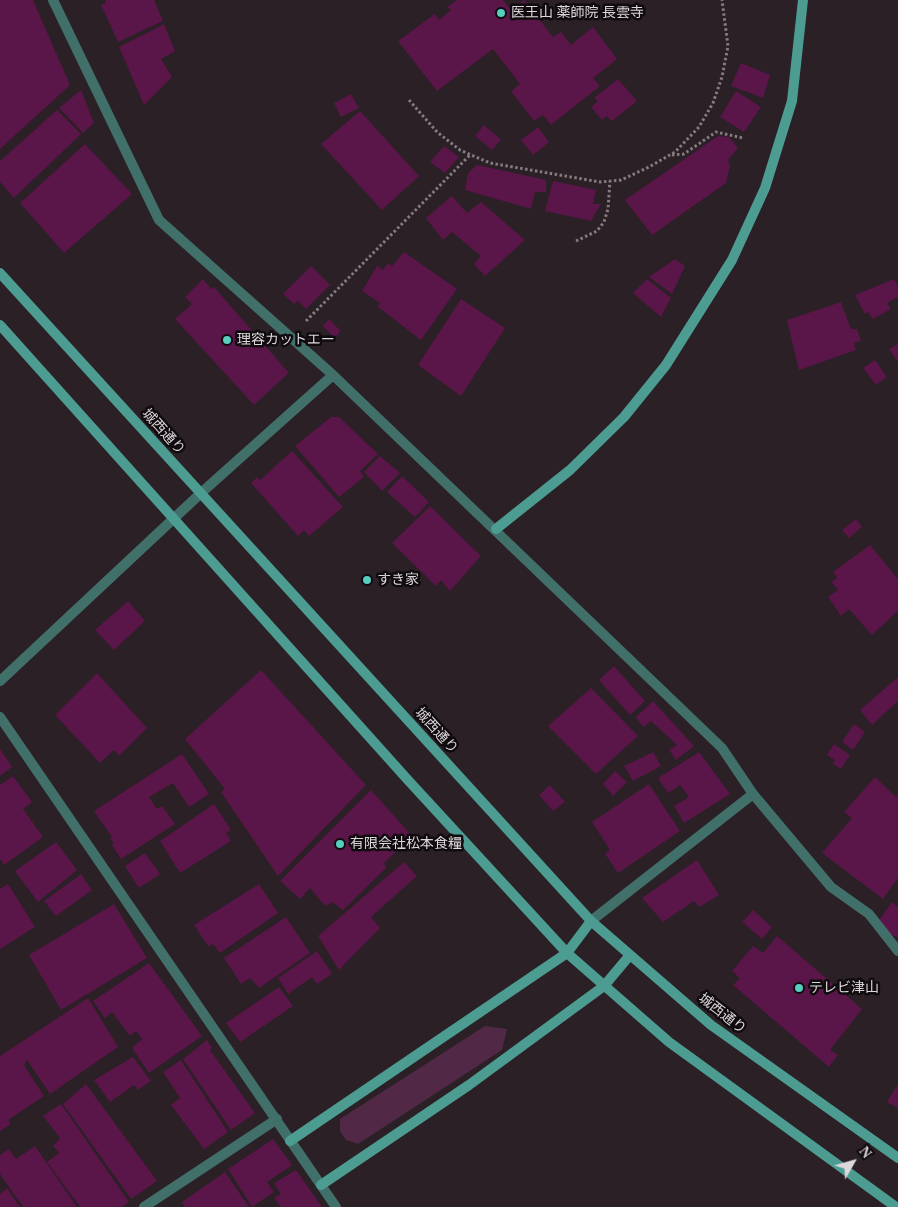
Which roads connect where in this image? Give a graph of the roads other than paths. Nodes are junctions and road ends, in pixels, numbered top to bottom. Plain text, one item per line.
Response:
1 (53, 0) edge
2 (803, 0) edge
3 (0, 273) edge
4 (0, 325) edge
5 (333, 375) junction
6 (201, 493) junction
7 (175, 519) junction
8 (496, 529) junction
9 (0, 681) edge
10 (0, 717) edge
11 (753, 794) junction
12 (591, 921) junction
13 (898, 951) edge
14 (567, 953) junction
15 (630, 954) junction
16 (604, 986) junction
17 (277, 1119) junction
18 (290, 1141) junction
19 (898, 1158) edge
20 (321, 1185) junction
21 (144, 1207) edge
22 (336, 1207) edge
23 (896, 1207) edge

1 - 5 street
2 - 8 street
3 - 6 street, 城西通り
4 - 7 street
5 - 6 street
5 - 8 street
6 - 7 street
6 - 12 street, 城西通り
7 - 9 street
7 - 14 street
8 - 11 street
10 - 17 street
11 - 12 street
11 - 13 street
12 - 14 street
12 - 15 street, 城西通り
14 - 16 street
14 - 18 street
15 - 16 street
15 - 19 street, 城西通り
16 - 20 street
16 - 23 street
17 - 18 street
17 - 21 street
18 - 20 street
20 - 22 street

